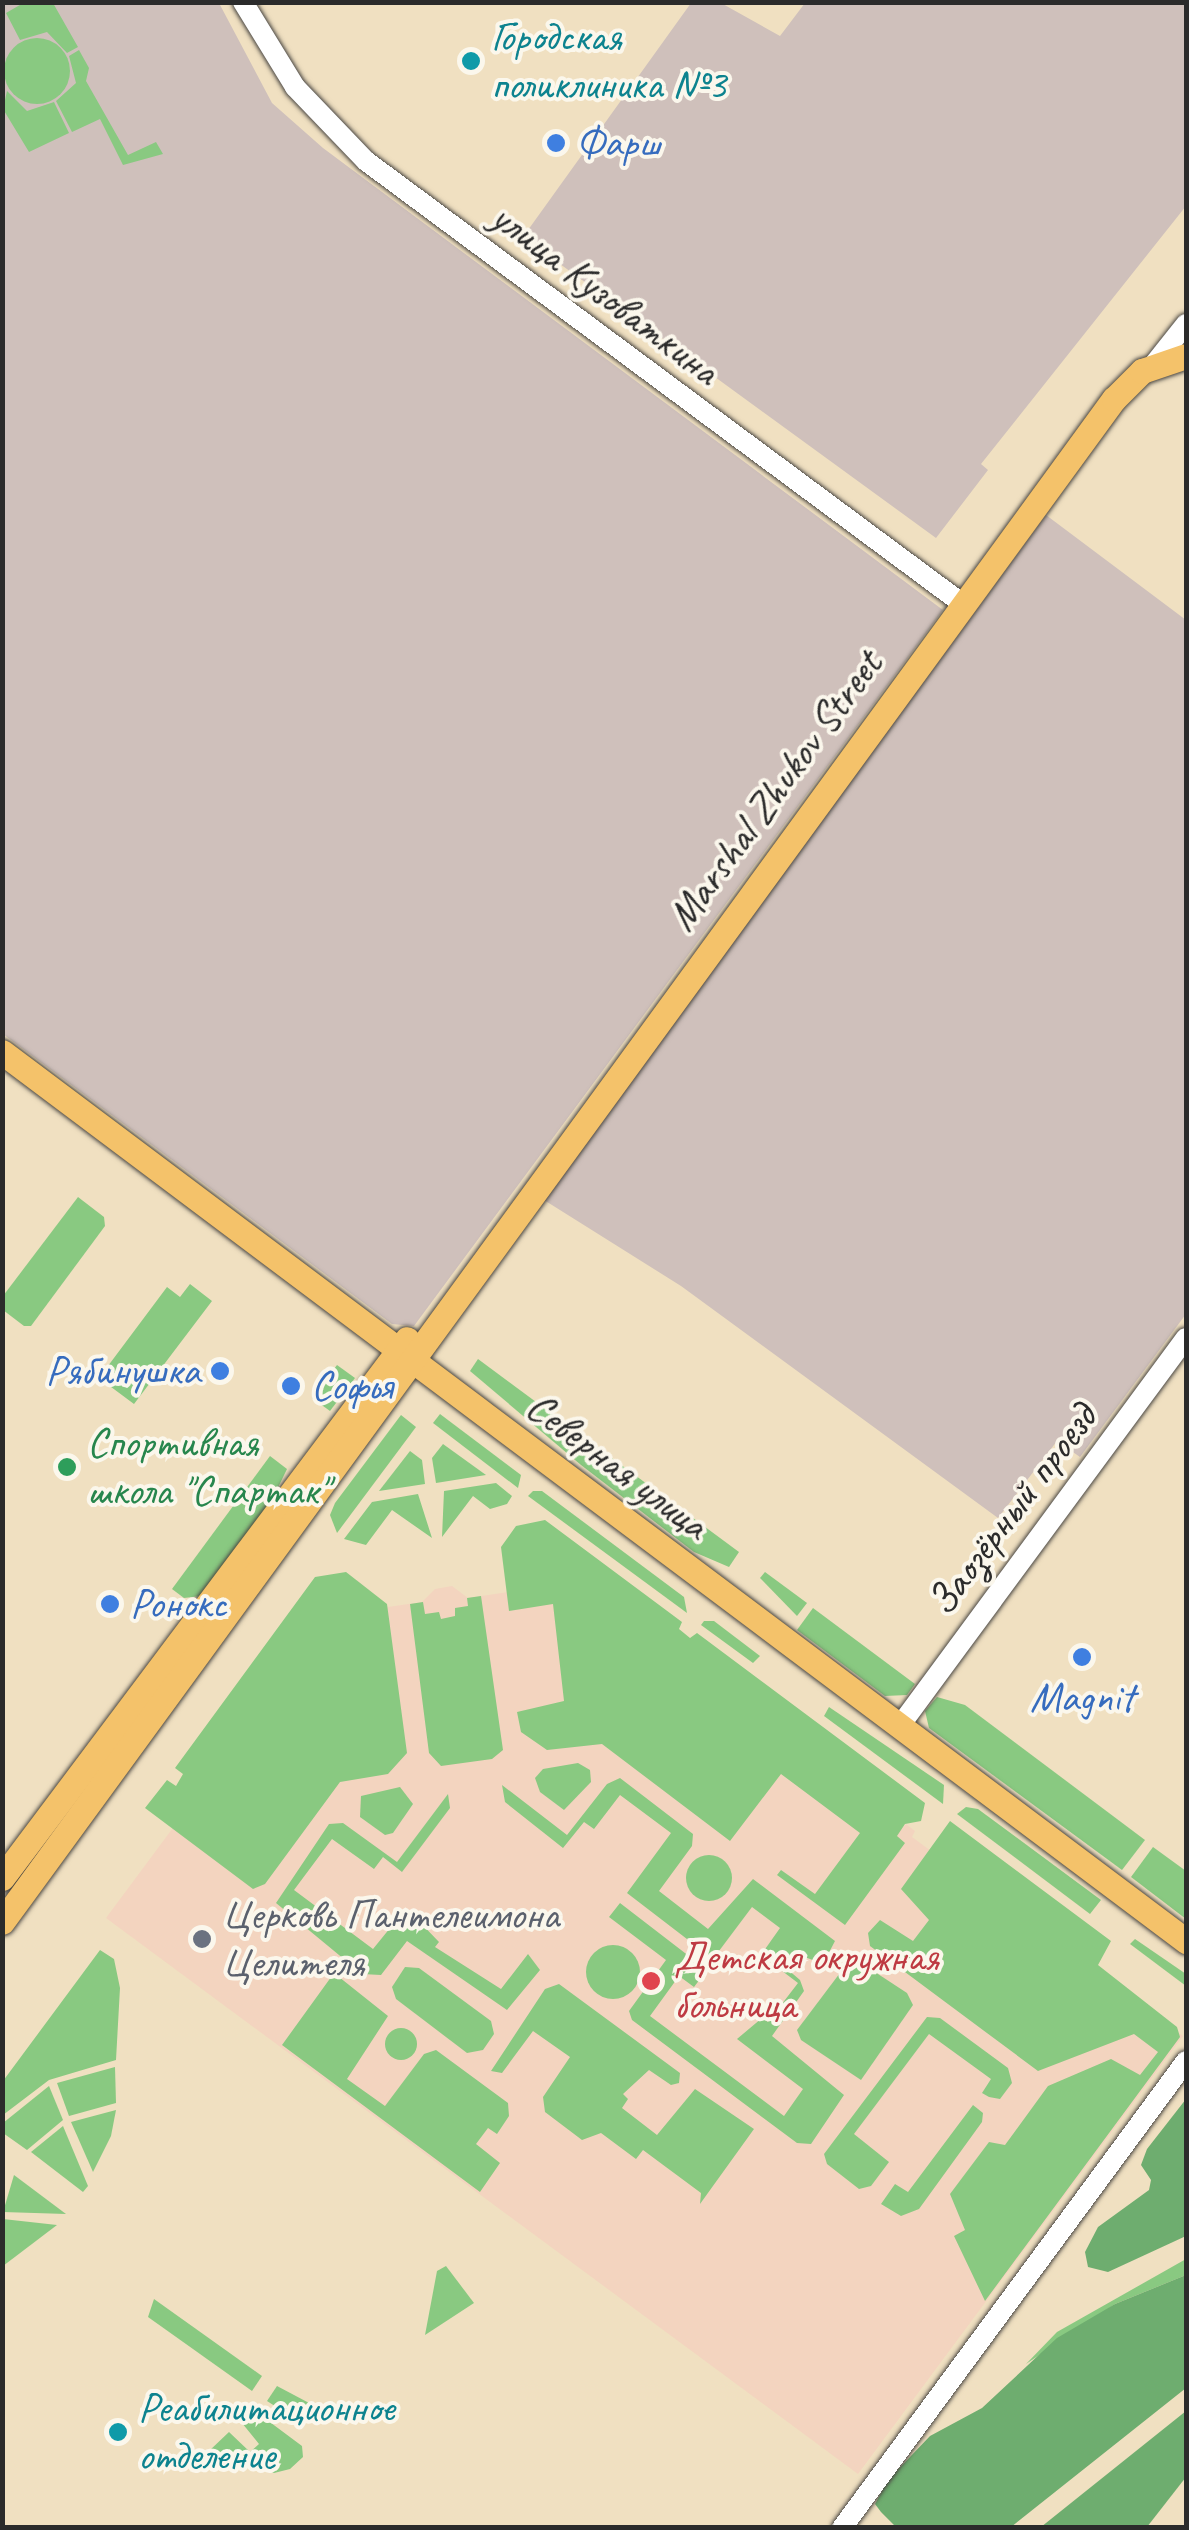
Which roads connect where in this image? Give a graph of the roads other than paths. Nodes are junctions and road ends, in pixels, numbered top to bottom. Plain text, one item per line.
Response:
1 (243, 2) edge
2 (1185, 328) edge
3 (1186, 356) edge
4 (1155, 364) junction
5 (964, 605) junction
6 (2, 1052) edge
7 (1186, 1338) edge
8 (407, 1354) junction
9 (322, 1469) junction
10 (899, 1727) junction
11 (2, 1878) edge
12 (2, 1922) edge
13 (1186, 1941) edge
14 (1186, 2061) edge
15 (842, 2528) edge

1 - 5 street, улица Кузоваткина
2 - 4 street, Marshal Zhukov Street
3 - 4 main road
4 - 5 main road, Marshal Zhukov Street
5 - 8 main road, Marshal Zhukov Street
6 - 8 main road, Северная улица
7 - 10 street, Заозёрный проезд
8 - 9 main road, Marshal Zhukov Street
8 - 10 main road, Северная улица
9 - 11 main road, Marshal Zhukov Street
9 - 12 main road, Marshal Zhukov Street
10 - 13 main road, Северная улица
14 - 15 street

